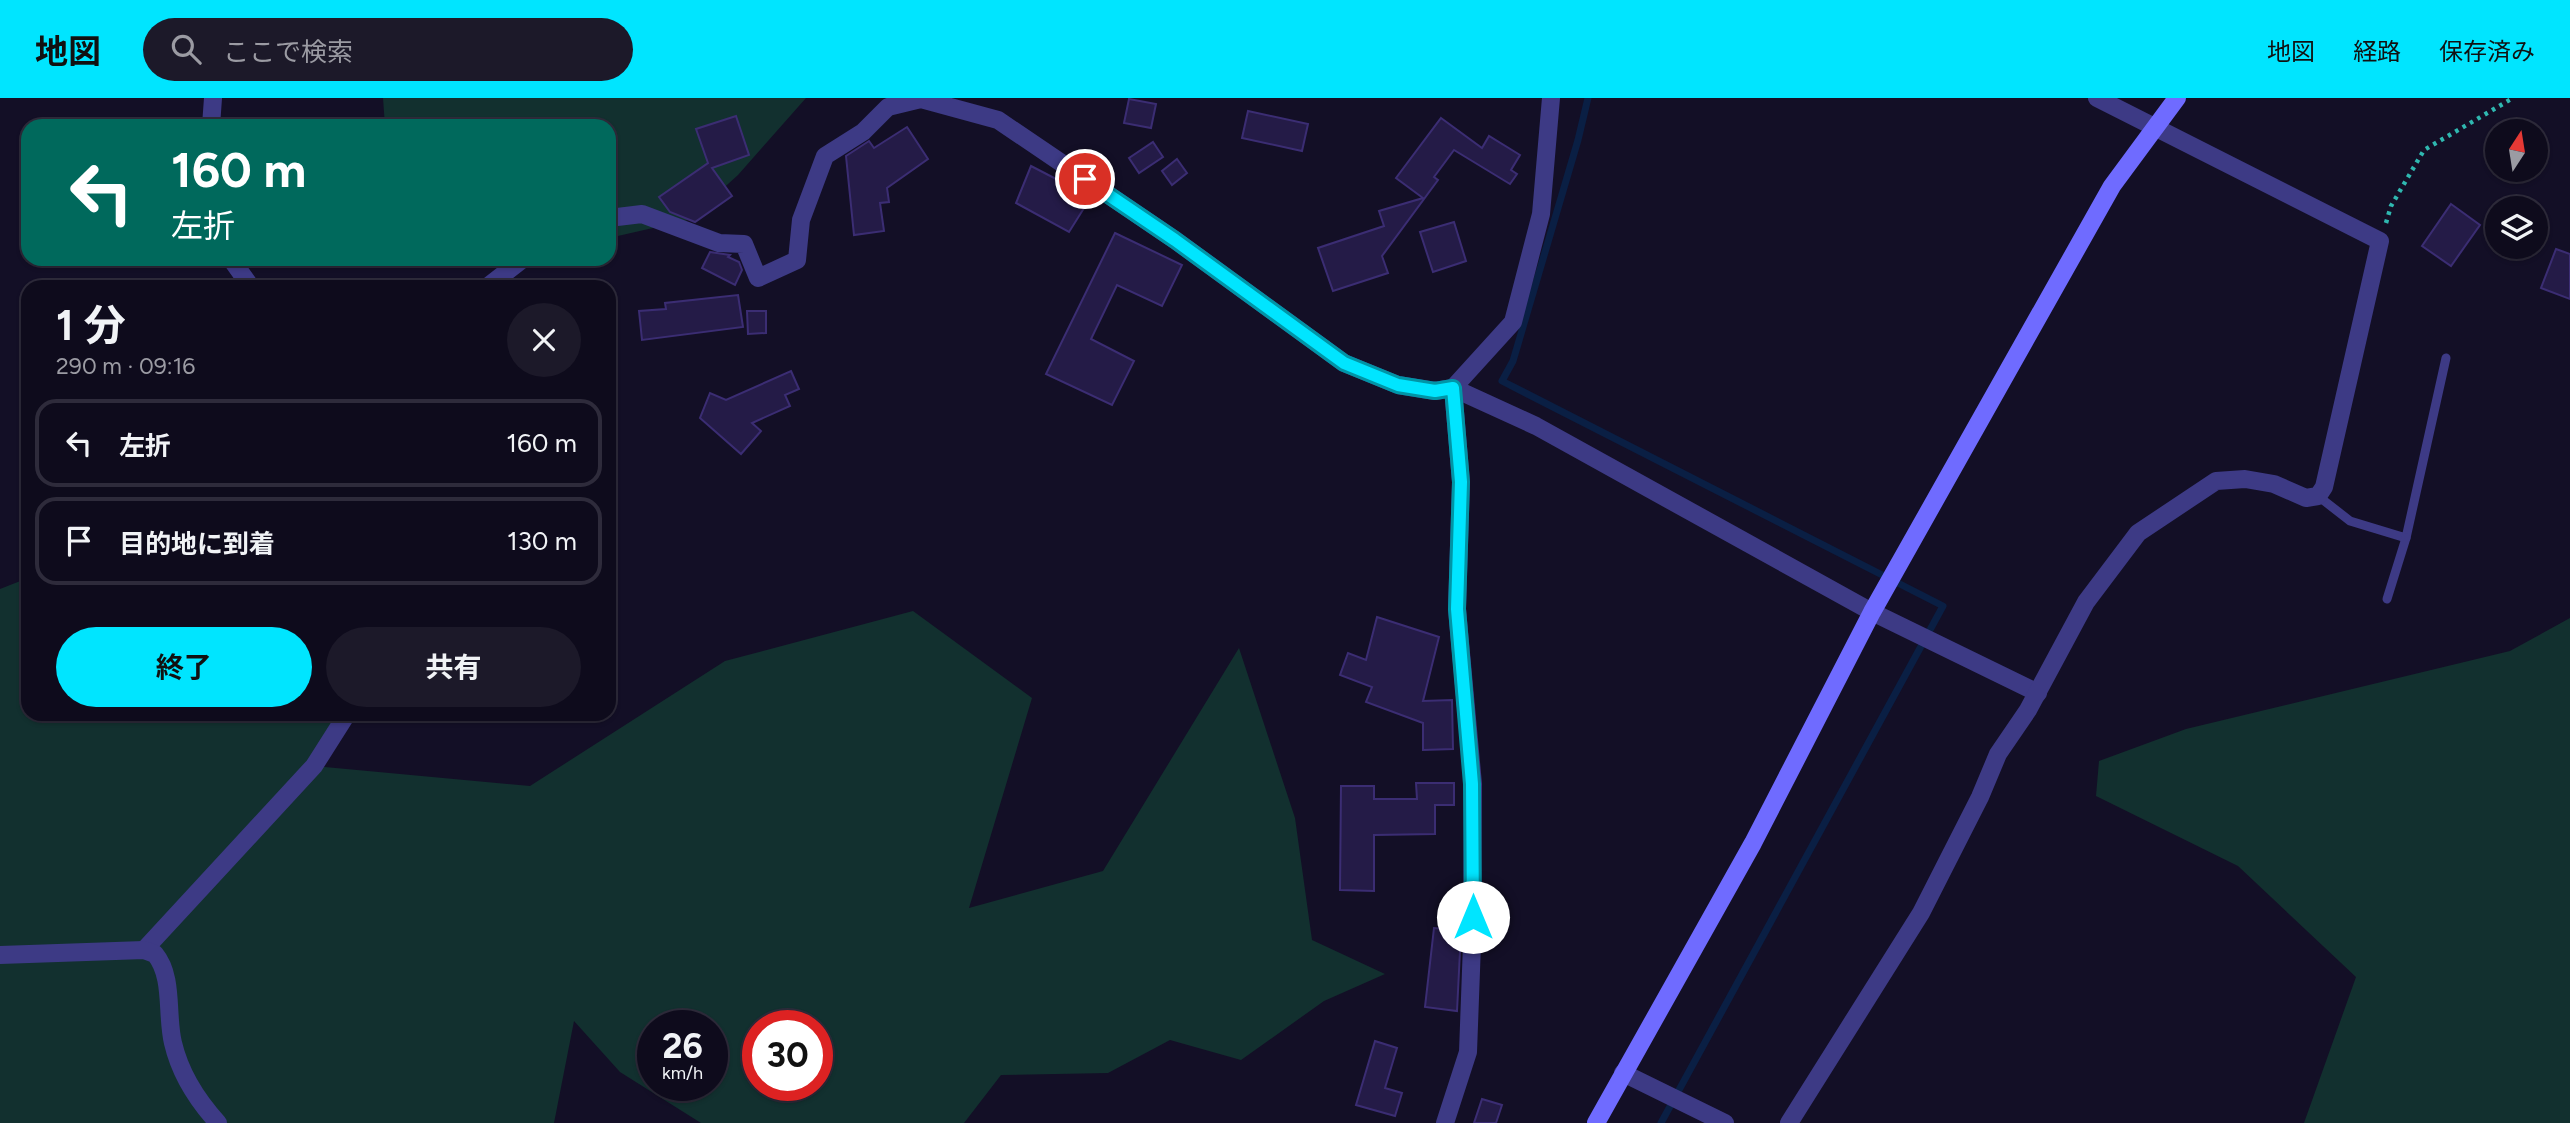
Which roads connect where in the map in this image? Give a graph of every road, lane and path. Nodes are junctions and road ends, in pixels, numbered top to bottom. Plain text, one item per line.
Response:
1 (213, 98) edge
2 (1550, 98) edge
3 (2096, 98) edge
4 (2177, 98) edge
5 (2513, 98) edge
6 (212, 119) edge
7 (2154, 129) junction
8 (616, 217) edge
9 (2380, 241) junction
10 (514, 266) edge
11 (496, 280) edge
12 (2446, 358) dead end
13 (1453, 388) junction
14 (2318, 496) junction
15 (2406, 538) junction
16 (2387, 599) dead end
17 (1872, 612) junction
18 (2038, 694) junction
19 (343, 721) edge
20 (144, 950) junction
21 (0, 955) edge
22 (1623, 1073) junction
23 (218, 1123) edge
24 (1445, 1123) edge
25 (1596, 1123) edge
26 (1725, 1123) edge
27 (1789, 1123) edge

1 - 6 street
2 - 13 street
3 - 7 street
4 - 7 street
5 - 9 path
7 - 9 street
7 - 17 street
8 - 13 street
9 - 14 street
10 - 11 street
12 - 15 lane
13 - 17 street
13 - 24 street
14 - 15 lane
14 - 18 street
15 - 16 lane
17 - 18 street
17 - 22 street
18 - 27 street
19 - 20 street
20 - 21 street
20 - 23 street
22 - 25 street
22 - 26 street

